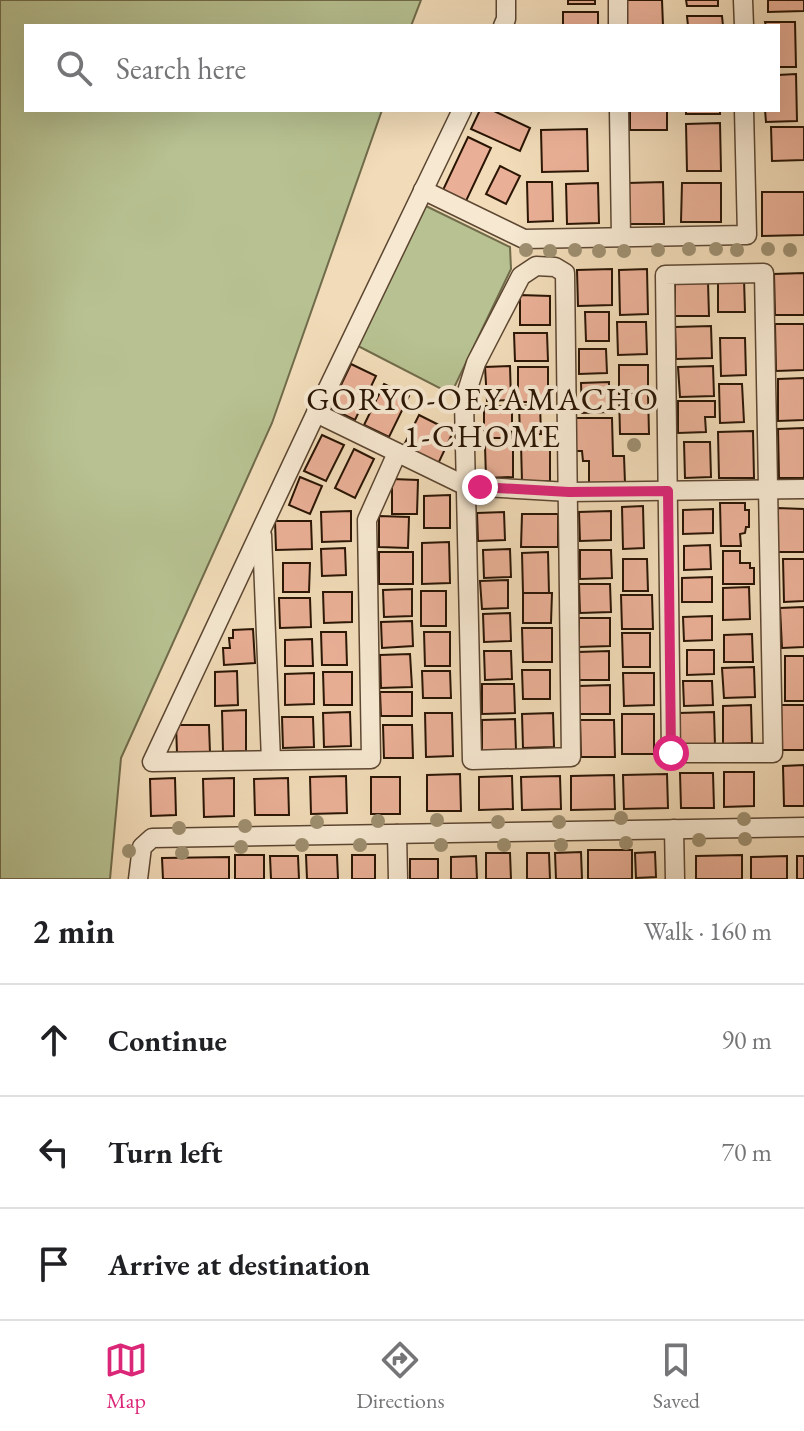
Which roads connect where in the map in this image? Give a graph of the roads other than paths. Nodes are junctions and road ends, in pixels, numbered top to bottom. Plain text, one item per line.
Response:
1 (506, 0) edge
2 (618, 0) edge
3 (743, 0) edge
4 (504, 24) edge
5 (618, 24) edge
6 (744, 24) edge
7 (461, 112) edge
8 (619, 112) edge
9 (744, 112) edge
10 (423, 190) junction
11 (621, 237) junction
12 (316, 413) junction
13 (397, 453) junction
14 (466, 486) junction
15 (770, 489) junction
16 (804, 489) edge
17 (668, 491) junction
18 (569, 492) junction
19 (262, 529) junction
20 (271, 760) junction
21 (804, 827) edge
22 (674, 829) junction
23 (397, 834) junction
24 (138, 879) edge
25 (398, 879) edge
26 (675, 879) edge

1 - 4 street
2 - 5 street
3 - 6 street
7 - 10 street
8 - 11 street
9 - 11 street
10 - 11 street
10 - 12 street
12 - 13 street
12 - 19 street
13 - 14 street
13 - 20 street
14 - 18 street
14 - 18 street
14 - 18 street
15 - 16 street
15 - 17 street
15 - 17 street
15 - 17 street
17 - 18 street
19 - 20 street
19 - 20 street
21 - 22 street
22 - 23 street
22 - 26 street
23 - 24 street
23 - 25 street

